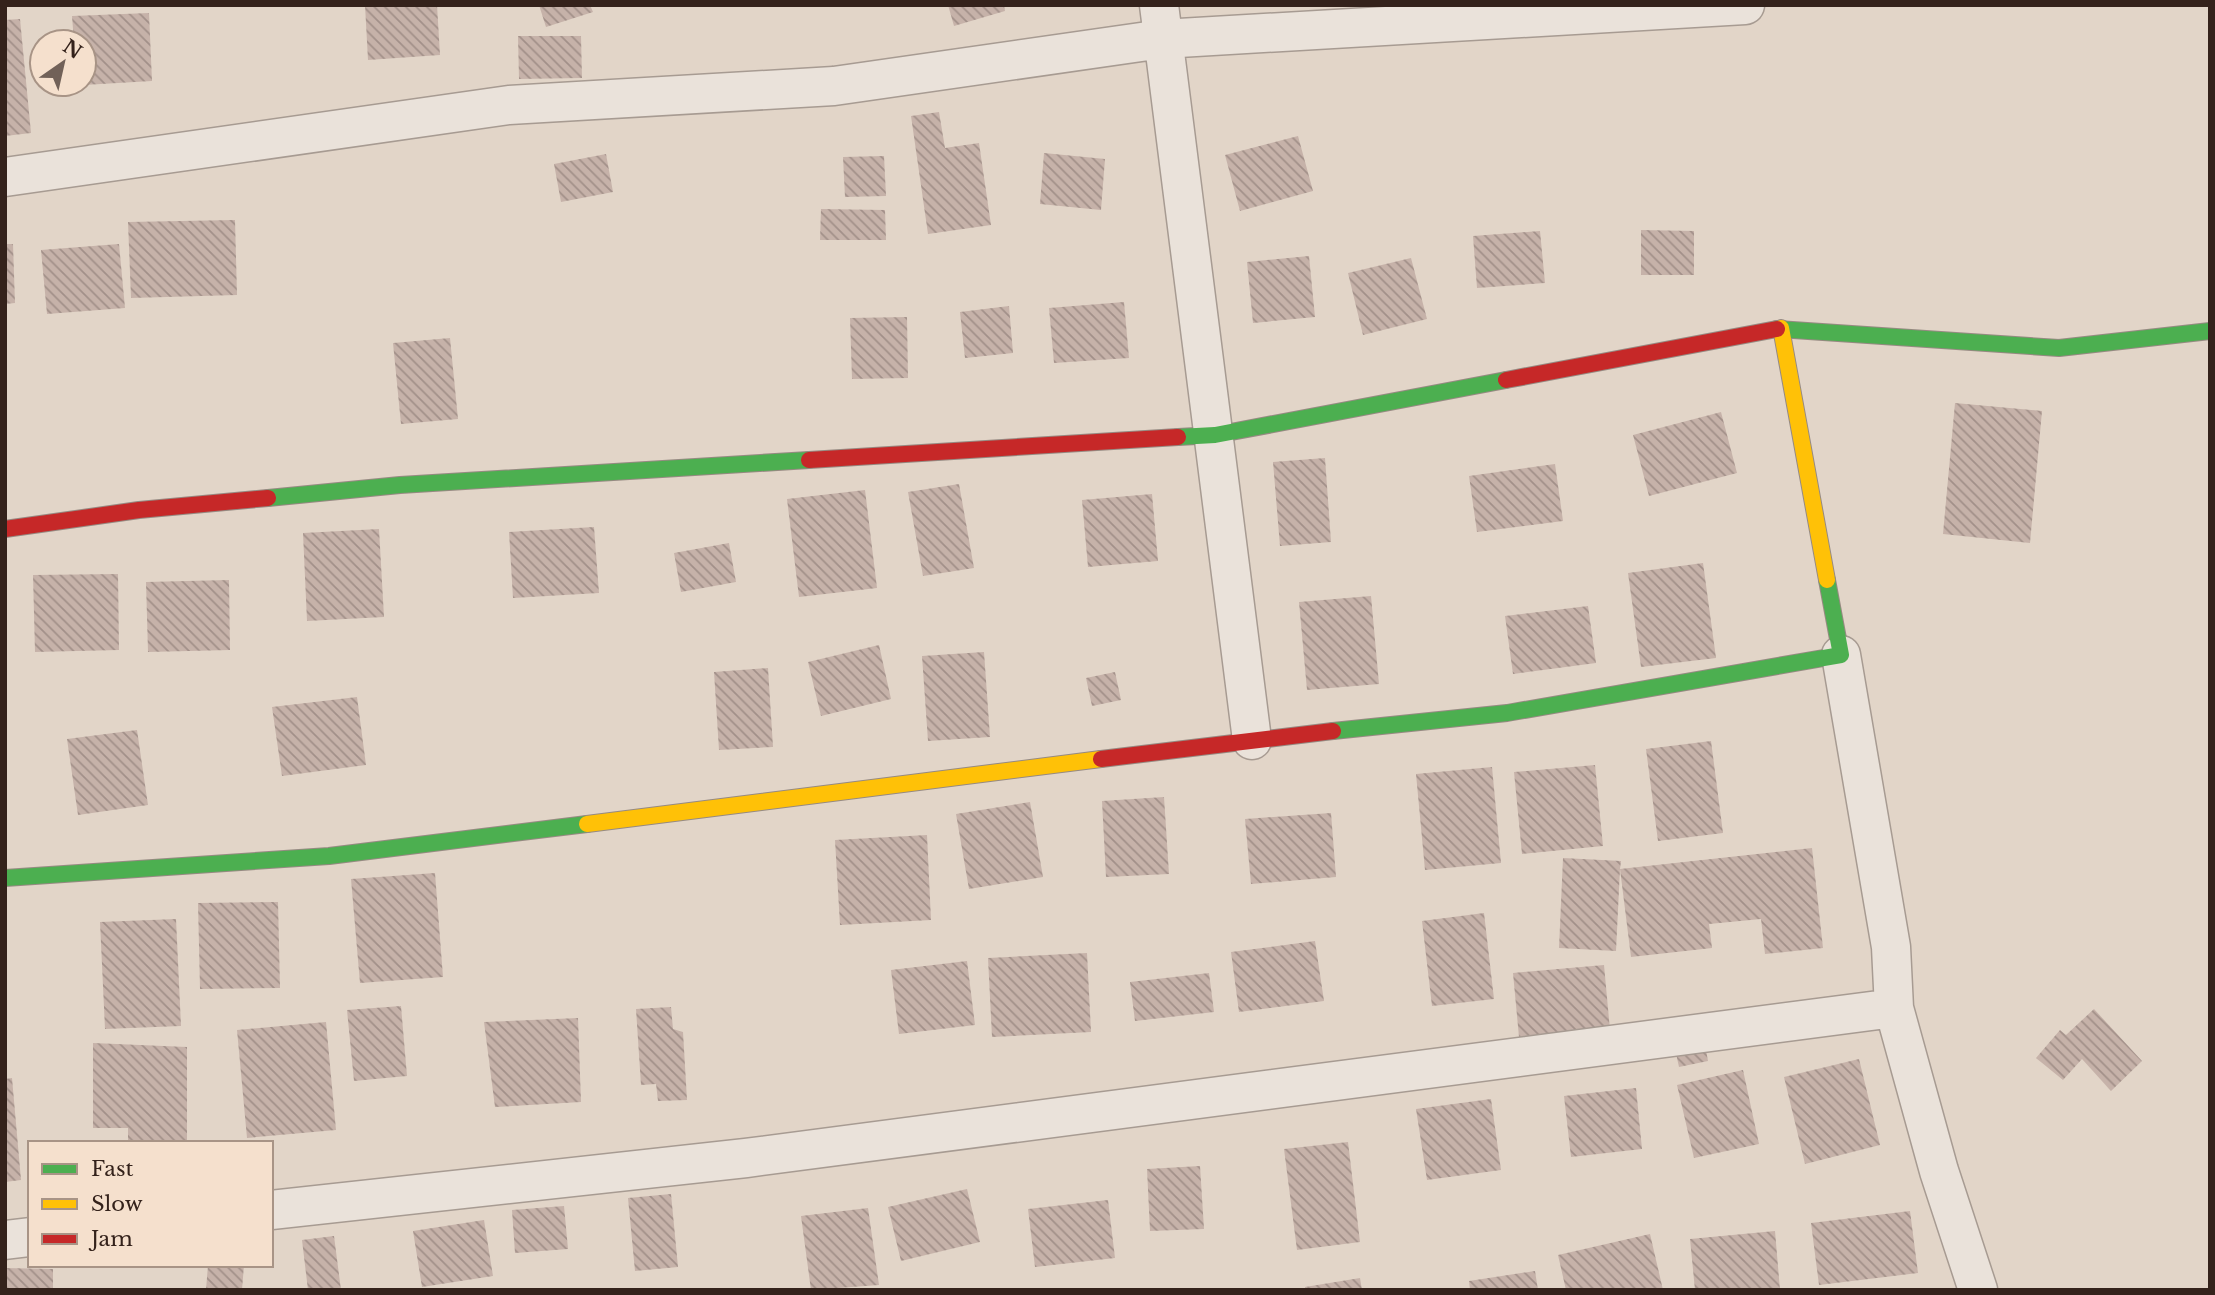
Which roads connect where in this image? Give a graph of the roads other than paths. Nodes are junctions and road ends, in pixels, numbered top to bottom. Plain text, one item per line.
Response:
1 (1745, 5) edge
2 (1160, 22) edge
3 (5, 177) edge
4 (1781, 328) junction
5 (2210, 331) edge
6 (1215, 435) junction
7 (5, 529) edge
8 (1841, 655) junction
9 (1252, 740) junction
10 (5, 878) edge
11 (1894, 1008) junction
12 (273, 1210) edge
13 (28, 1237) edge
14 (5, 1240) edge
15 (1978, 1290) edge

1 - 2 street
2 - 3 street
2 - 6 street
4 - 5 street
4 - 6 street
4 - 8 street
6 - 7 street
6 - 9 street
8 - 9 street
8 - 11 street
9 - 10 street
11 - 12 street
11 - 15 street
13 - 14 street

